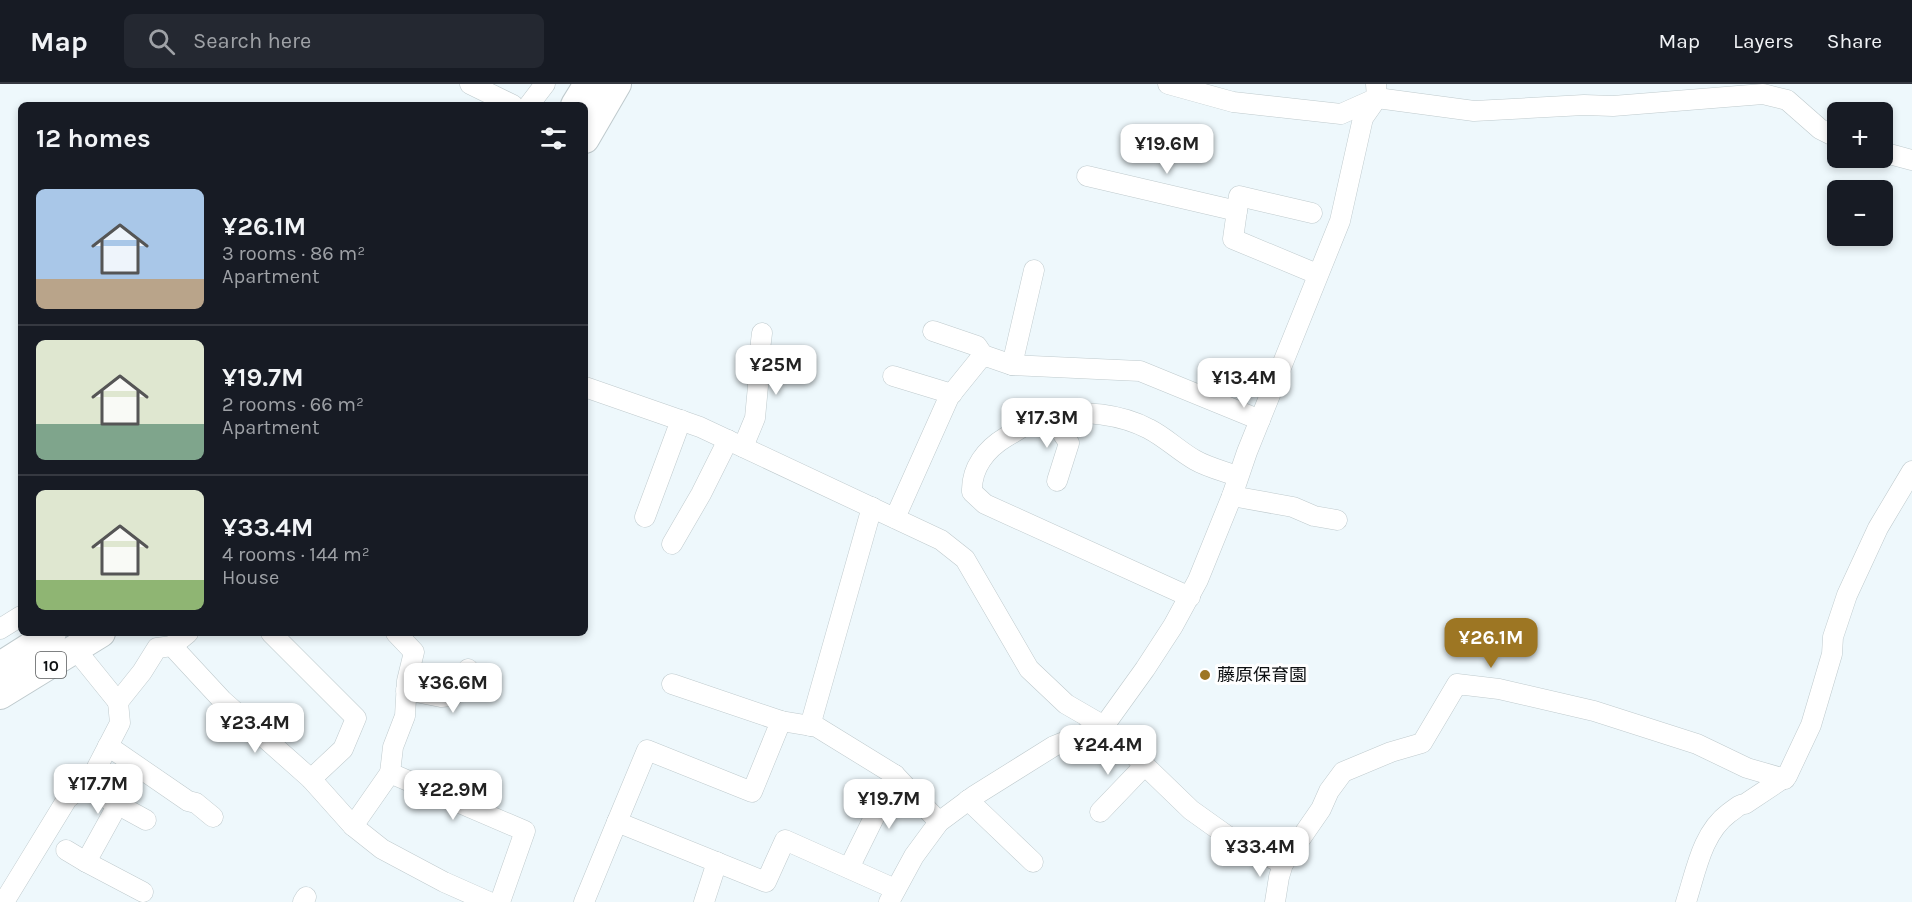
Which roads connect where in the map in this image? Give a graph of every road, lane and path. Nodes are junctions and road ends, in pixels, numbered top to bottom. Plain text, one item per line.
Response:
1 (470, 84) edge
2 (546, 84) edge
3 (617, 84) edge
4 (1168, 84) edge
5 (1377, 91) edge
6 (507, 102) edge
7 (531, 102) edge
8 (1827, 132) edge
9 (588, 134) edge
10 (1893, 156) edge
11 (1912, 160) edge
12 (1088, 176) dead end
13 (1237, 210) junction
14 (1312, 213) dead end
15 (1034, 270) dead end
16 (1317, 274) junction
17 (933, 332) dead end
18 (762, 333) dead end
19 (983, 355) junction
20 (1012, 365) junction
21 (892, 376) dead end
22 (588, 388) edge
23 (952, 394) junction
24 (1050, 415) junction
25 (681, 420) junction
26 (1260, 420) junction
27 (735, 443) junction
28 (1912, 471) edge
29 (1237, 476) junction
30 (1057, 480) dead end
31 (1232, 496) junction
32 (872, 507) junction
33 (645, 517) dead end
34 (895, 518) junction
35 (1337, 520) dead end
36 (672, 544) dead end
37 (1190, 597) junction
38 (18, 618) edge
39 (0, 629) edge
40 (47, 636) edge
41 (96, 636) edge
42 (184, 636) edge
43 (274, 636) edge
44 (399, 636) edge
45 (172, 646) junction
46 (75, 650) junction
47 (0, 666) edge
48 (468, 669) dead end
49 (672, 684) dead end
50 (406, 690) junction
51 (0, 695) edge
52 (118, 702) junction
53 (781, 721) junction
54 (810, 726) junction
55 (1104, 726) junction
56 (108, 746) junction
57 (1144, 766) junction
58 (390, 773) junction
59 (895, 775) junction
60 (91, 779) junction
61 (311, 779) junction
62 (1785, 779) junction
63 (969, 800) junction
64 (118, 804) junction
65 (1100, 813) dead end
66 (213, 817) dead end
67 (146, 820) dead end
68 (617, 822) junction
69 (939, 822) junction
70 (353, 826) junction
71 (66, 850) dead end
72 (86, 862) junction
73 (717, 862) junction
74 (1033, 862) dead end
75 (1283, 864) junction
76 (849, 868) junction
77 (143, 892) dead end
78 (892, 895) edge
79 (4, 902) edge
80 (489, 902) edge
81 (500, 902) edge
82 (584, 902) edge
83 (704, 902) edge
84 (1275, 902) edge
85 (1686, 902) edge

1 - 6 street
2 - 7 street
3 - 9 highway
4 - 5 street
5 - 8 street
5 - 16 street
10 - 11 street
12 - 13 street
13 - 14 street
13 - 16 street
15 - 20 street
16 - 26 street
17 - 19 street
18 - 27 street
19 - 20 street
19 - 23 street
20 - 26 street
21 - 23 street
22 - 25 street
23 - 34 street
24 - 29 street
24 - 30 street
24 - 37 street
25 - 27 street
25 - 33 street
26 - 29 street
27 - 32 street
27 - 36 street
28 - 62 street
29 - 31 street
31 - 35 street
31 - 37 street
32 - 34 street
32 - 54 street
34 - 55 street
37 - 55 street
38 - 39 street
40 - 47 highway, 10
41 - 46 highway, 10
42 - 45 street
43 - 61 street
44 - 50 street
45 - 52 street
45 - 61 street
46 - 51 highway, 10
46 - 52 street
48 - 50 street
49 - 53 street
50 - 58 street
52 - 56 street
53 - 54 street
53 - 68 street
54 - 59 street
55 - 57 street
55 - 63 street
56 - 60 street
56 - 66 street
57 - 65 street
57 - 75 street
58 - 70 street
58 - 81 street
59 - 69 street
59 - 76 street
60 - 64 street
60 - 79 street
61 - 70 street
62 - 75 street
62 - 85 street
63 - 69 street
63 - 74 street
64 - 67 street
64 - 72 street
68 - 73 street
68 - 82 street
69 - 78 street
70 - 80 street
71 - 72 street
72 - 77 street
73 - 76 street
73 - 83 street
75 - 84 street
76 - 78 street

